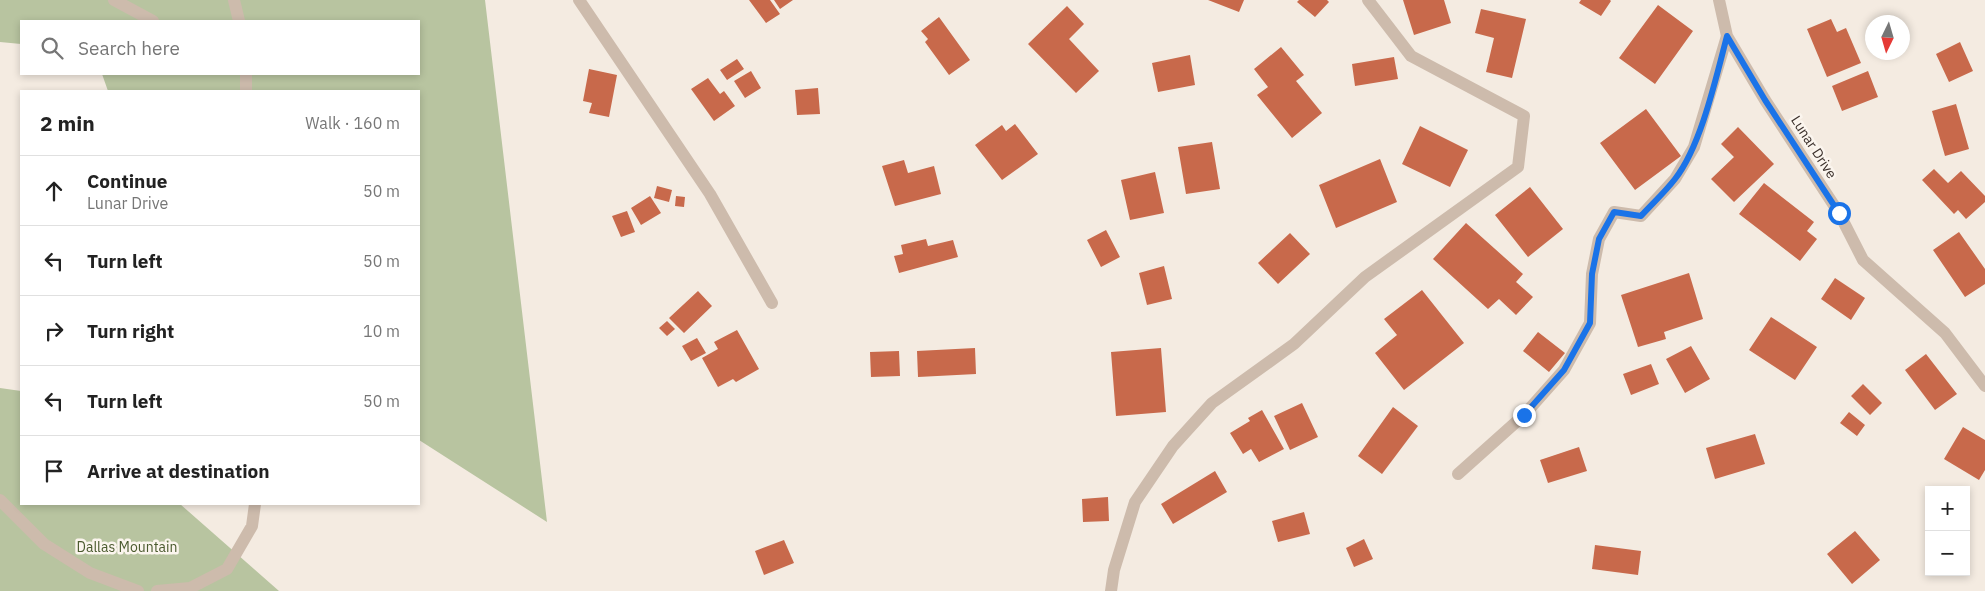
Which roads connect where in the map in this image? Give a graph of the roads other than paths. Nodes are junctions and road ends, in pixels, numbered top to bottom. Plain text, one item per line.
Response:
1 (114, 0) edge
2 (234, 0) edge
3 (579, 0) edge
4 (1368, 0) edge
5 (1719, 0) edge
6 (151, 20) edge
7 (239, 20) edge
8 (1727, 36) junction
9 (246, 75) edge
10 (246, 90) edge
11 (772, 303) dead end
12 (1985, 386) edge
13 (1458, 474) dead end
14 (0, 500) edge
15 (256, 505) edge
16 (138, 591) edge
17 (157, 591) edge
18 (1111, 591) edge

1 - 6 street
2 - 7 street
3 - 11 street
4 - 18 street
5 - 8 street, Lunar Drive
8 - 12 street, Lunar Drive
8 - 13 street
9 - 10 street
14 - 16 street
15 - 17 street

